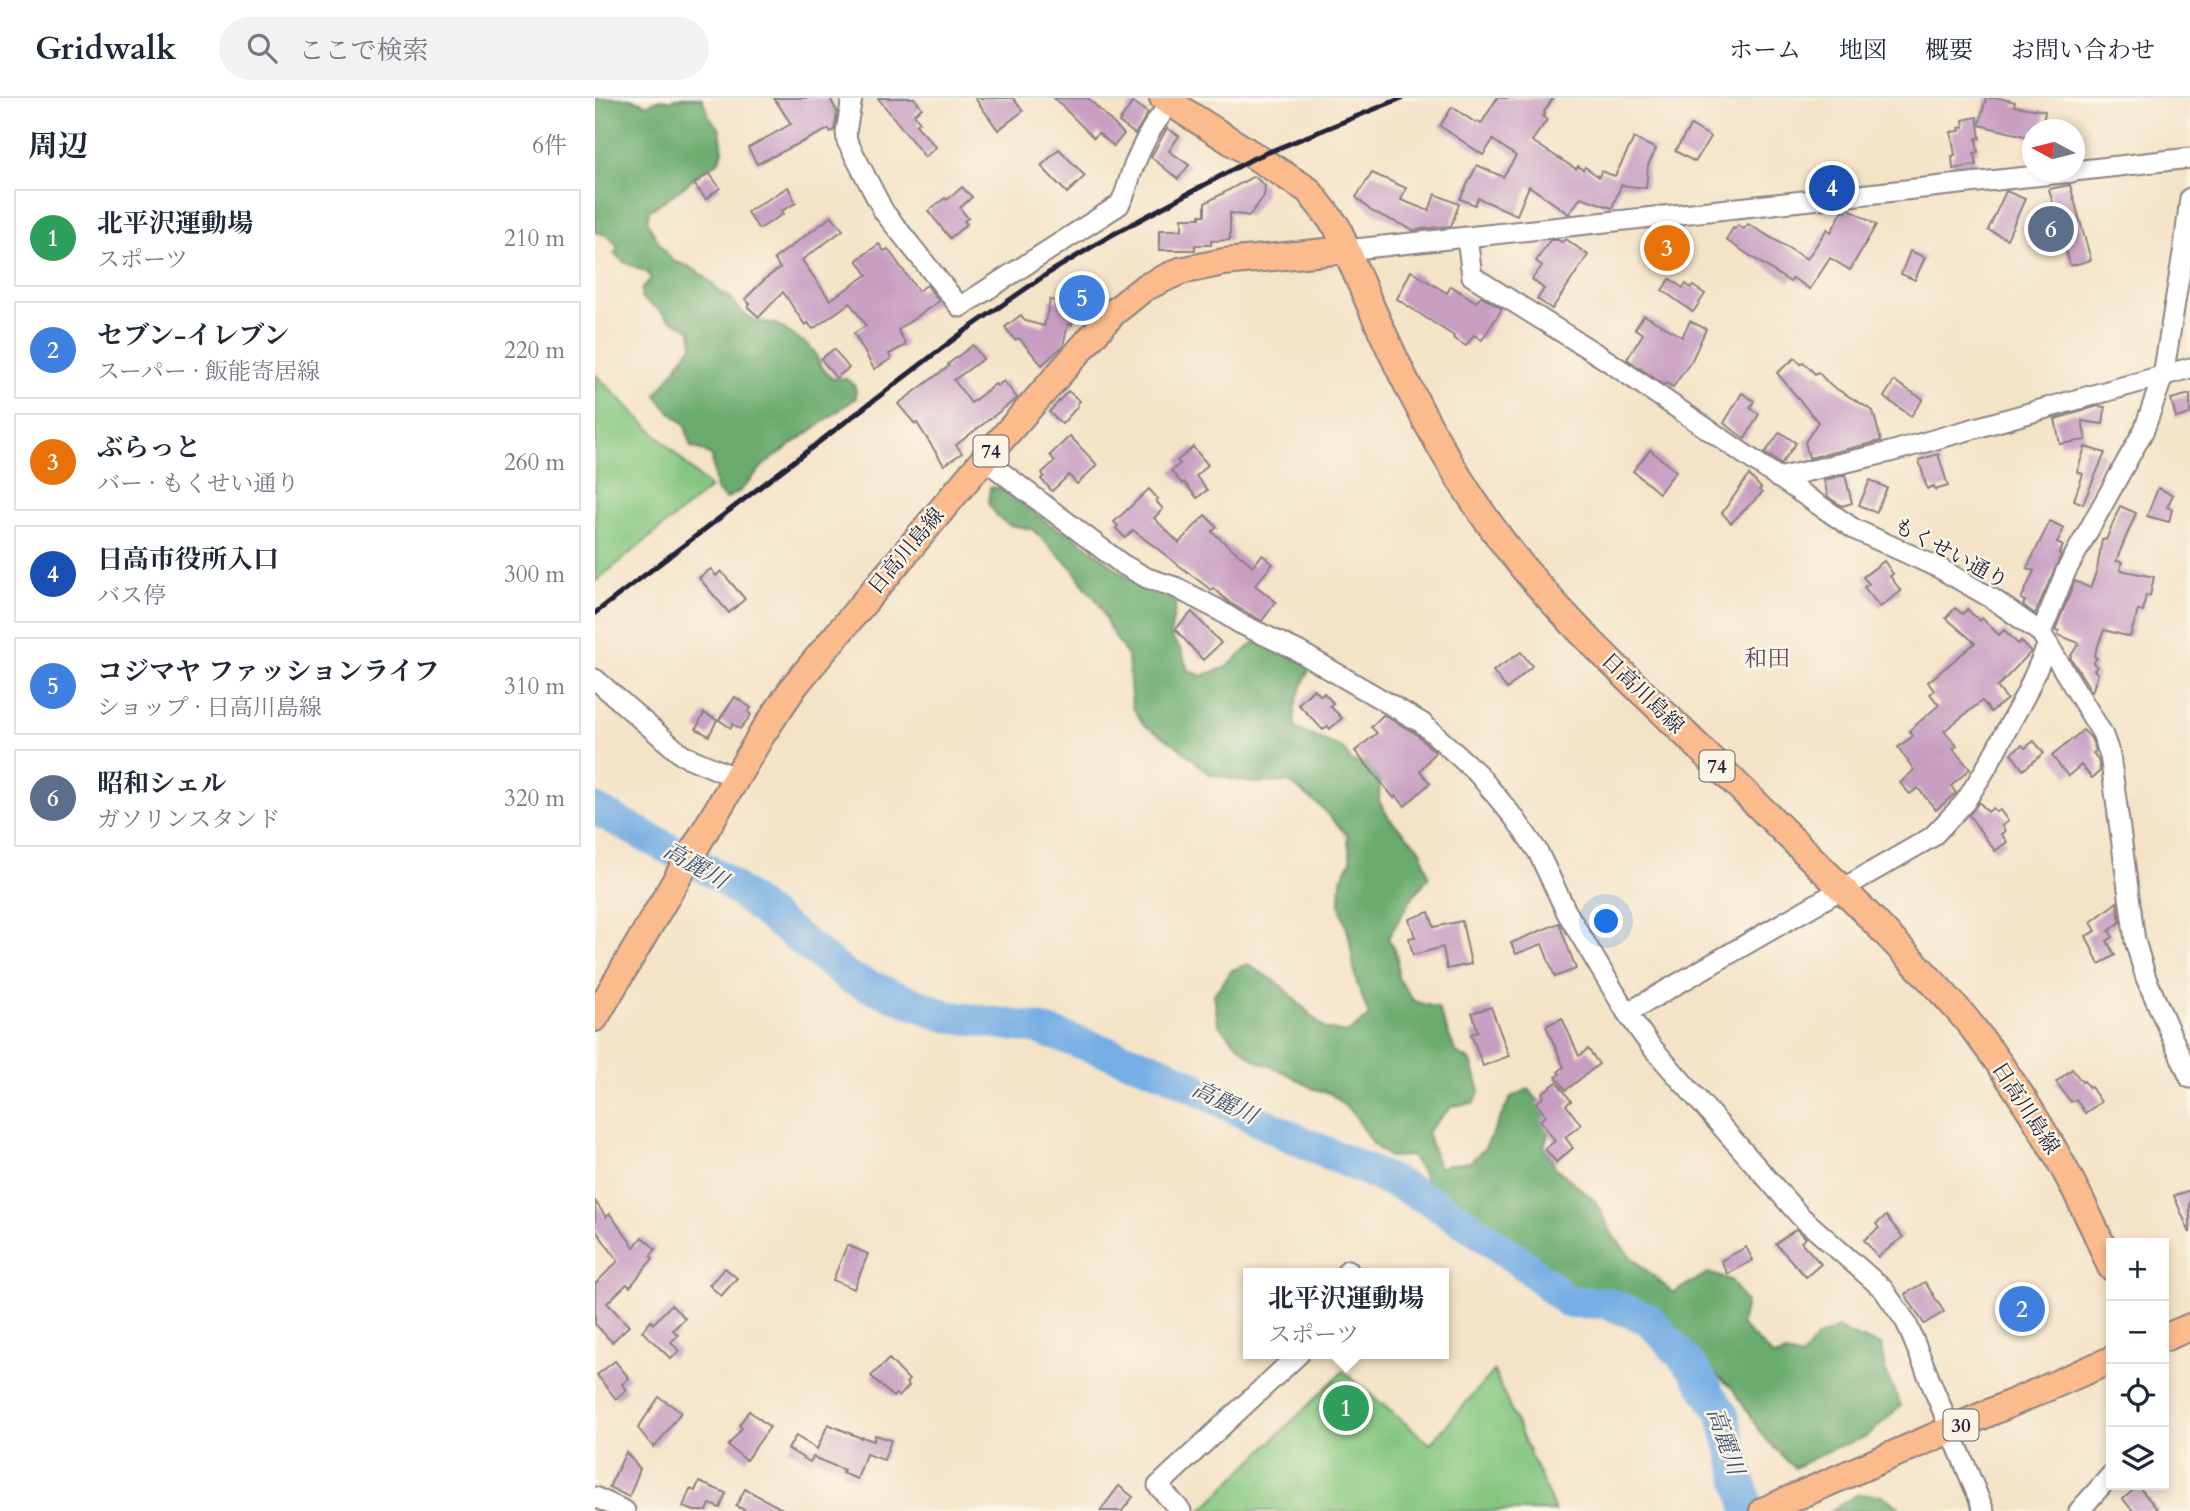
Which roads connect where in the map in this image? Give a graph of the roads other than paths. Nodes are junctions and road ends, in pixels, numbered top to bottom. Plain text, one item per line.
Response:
1 (852, 98) edge
2 (1170, 100) edge
3 (2190, 159) edge
4 (2085, 170) edge
5 (2022, 177) edge
6 (2190, 198) edge
7 (1467, 238) junction
8 (1346, 250) junction
9 (2190, 368) edge
10 (2163, 376) junction
11 (984, 459) junction
12 (1778, 478) junction
13 (2045, 639) junction
14 (595, 679) edge
15 (733, 785) junction
16 (1843, 889) junction
17 (599, 1011) edge
18 (1627, 1013) junction
19 (2190, 1078) edge
20 (2106, 1256) edge
21 (2190, 1327) edge
22 (2169, 1336) edge
23 (1294, 1359) edge
24 (2106, 1362) edge
25 (1951, 1429) junction
26 (2106, 1481) edge
27 (595, 1497) edge
28 (625, 1511) edge
29 (1181, 1511) edge
30 (1763, 1511) edge
31 (1983, 1511) edge
32 (2079, 1511) edge

1 - 2 street
2 - 8 main road, 日高川島線 / 74
3 - 4 street
5 - 7 street
6 - 10 street
7 - 8 street
7 - 12 street, もくせい通り
8 - 11 main road, 日高川島線 / 74
8 - 16 main road, 日高川島線 / 74
9 - 10 street
10 - 12 street
10 - 13 street
11 - 15 main road, 日高川島線 / 74
11 - 18 street
12 - 13 street, もくせい通り
13 - 16 street
13 - 19 street, もくせい通り
14 - 15 street
15 - 17 main road, 日高川島線 / 74
16 - 18 street
16 - 20 main road, 日高川島線 / 74
18 - 25 street
21 - 22 main road
23 - 29 street
24 - 25 main road, 30
25 - 30 main road, 30
25 - 31 street
26 - 32 street
27 - 28 street

